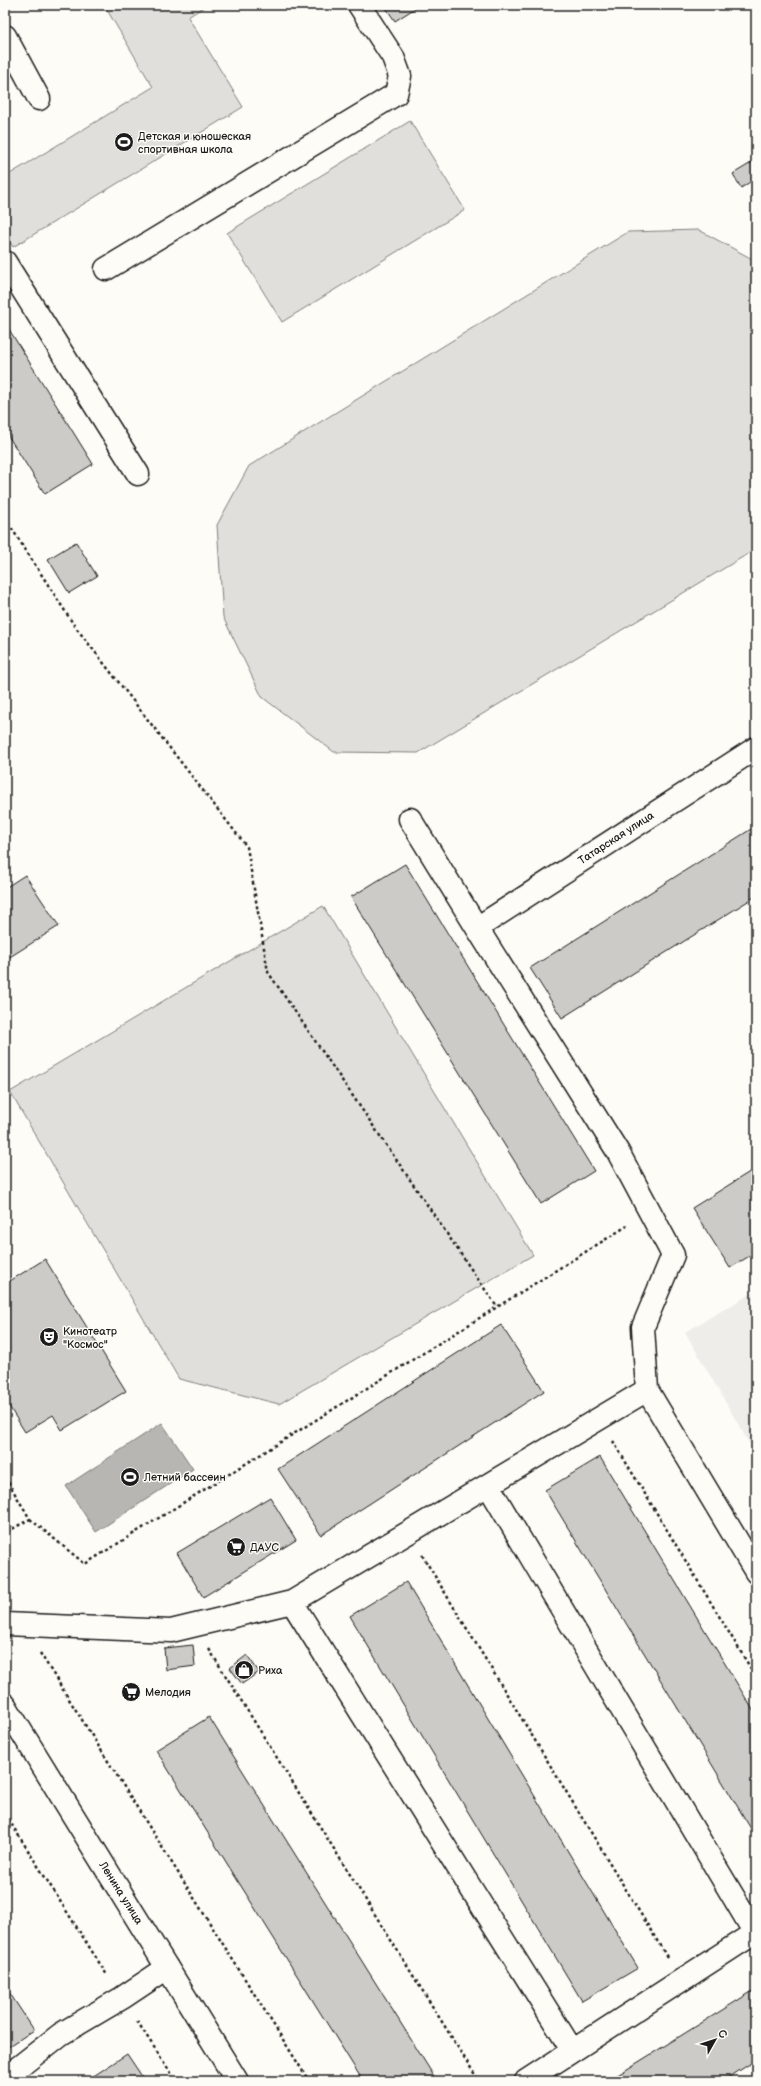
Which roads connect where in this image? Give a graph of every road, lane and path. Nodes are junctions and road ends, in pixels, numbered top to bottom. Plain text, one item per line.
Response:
1 (358, 5) edge
2 (5, 36) edge
3 (40, 99) dead end
4 (5, 262) edge
5 (106, 269) dead end
6 (138, 474) dead end
7 (5, 518) edge
8 (756, 748) edge
9 (410, 818) dead end
10 (477, 928) junction
11 (650, 1212) junction
12 (498, 1307) junction
13 (647, 1390) junction
14 (600, 1418) junction
15 (5, 1477) edge
16 (488, 1485) junction
17 (30, 1519) junction
18 (408, 1533) junction
19 (5, 1534) edge
20 (756, 1572) edge
21 (292, 1602) junction
22 (13, 1624) edge
23 (194, 1626) junction
24 (756, 1677) edge
25 (5, 1705) edge
26 (5, 1814) edge
27 (756, 1933) edge
28 (167, 1968) junction
29 (681, 1980) junction
30 (122, 1998) junction
31 (572, 2050) junction
32 (5, 2078) edge
33 (176, 2081) edge
34 (237, 2081) edge
35 (309, 2081) edge
36 (479, 2081) edge
37 (526, 2081) edge

1 - 5 street
2 - 3 street
4 - 6 street
7 - 12 path
8 - 10 street, Татарская улица
9 - 10 street
10 - 11 street
11 - 12 path
11 - 13 street
12 - 17 path
13 - 14 street
13 - 20 street
14 - 16 street
14 - 24 path
15 - 17 path
16 - 18 street
16 - 27 street
17 - 19 path
18 - 21 street
18 - 29 path
21 - 23 street
21 - 31 street
22 - 23 street
22 - 35 path
23 - 36 path
25 - 28 street, Ленина улица
26 - 30 path
27 - 29 street
28 - 30 street
28 - 34 street, Ленина улица
29 - 31 street
30 - 32 street
30 - 33 path
31 - 37 street

